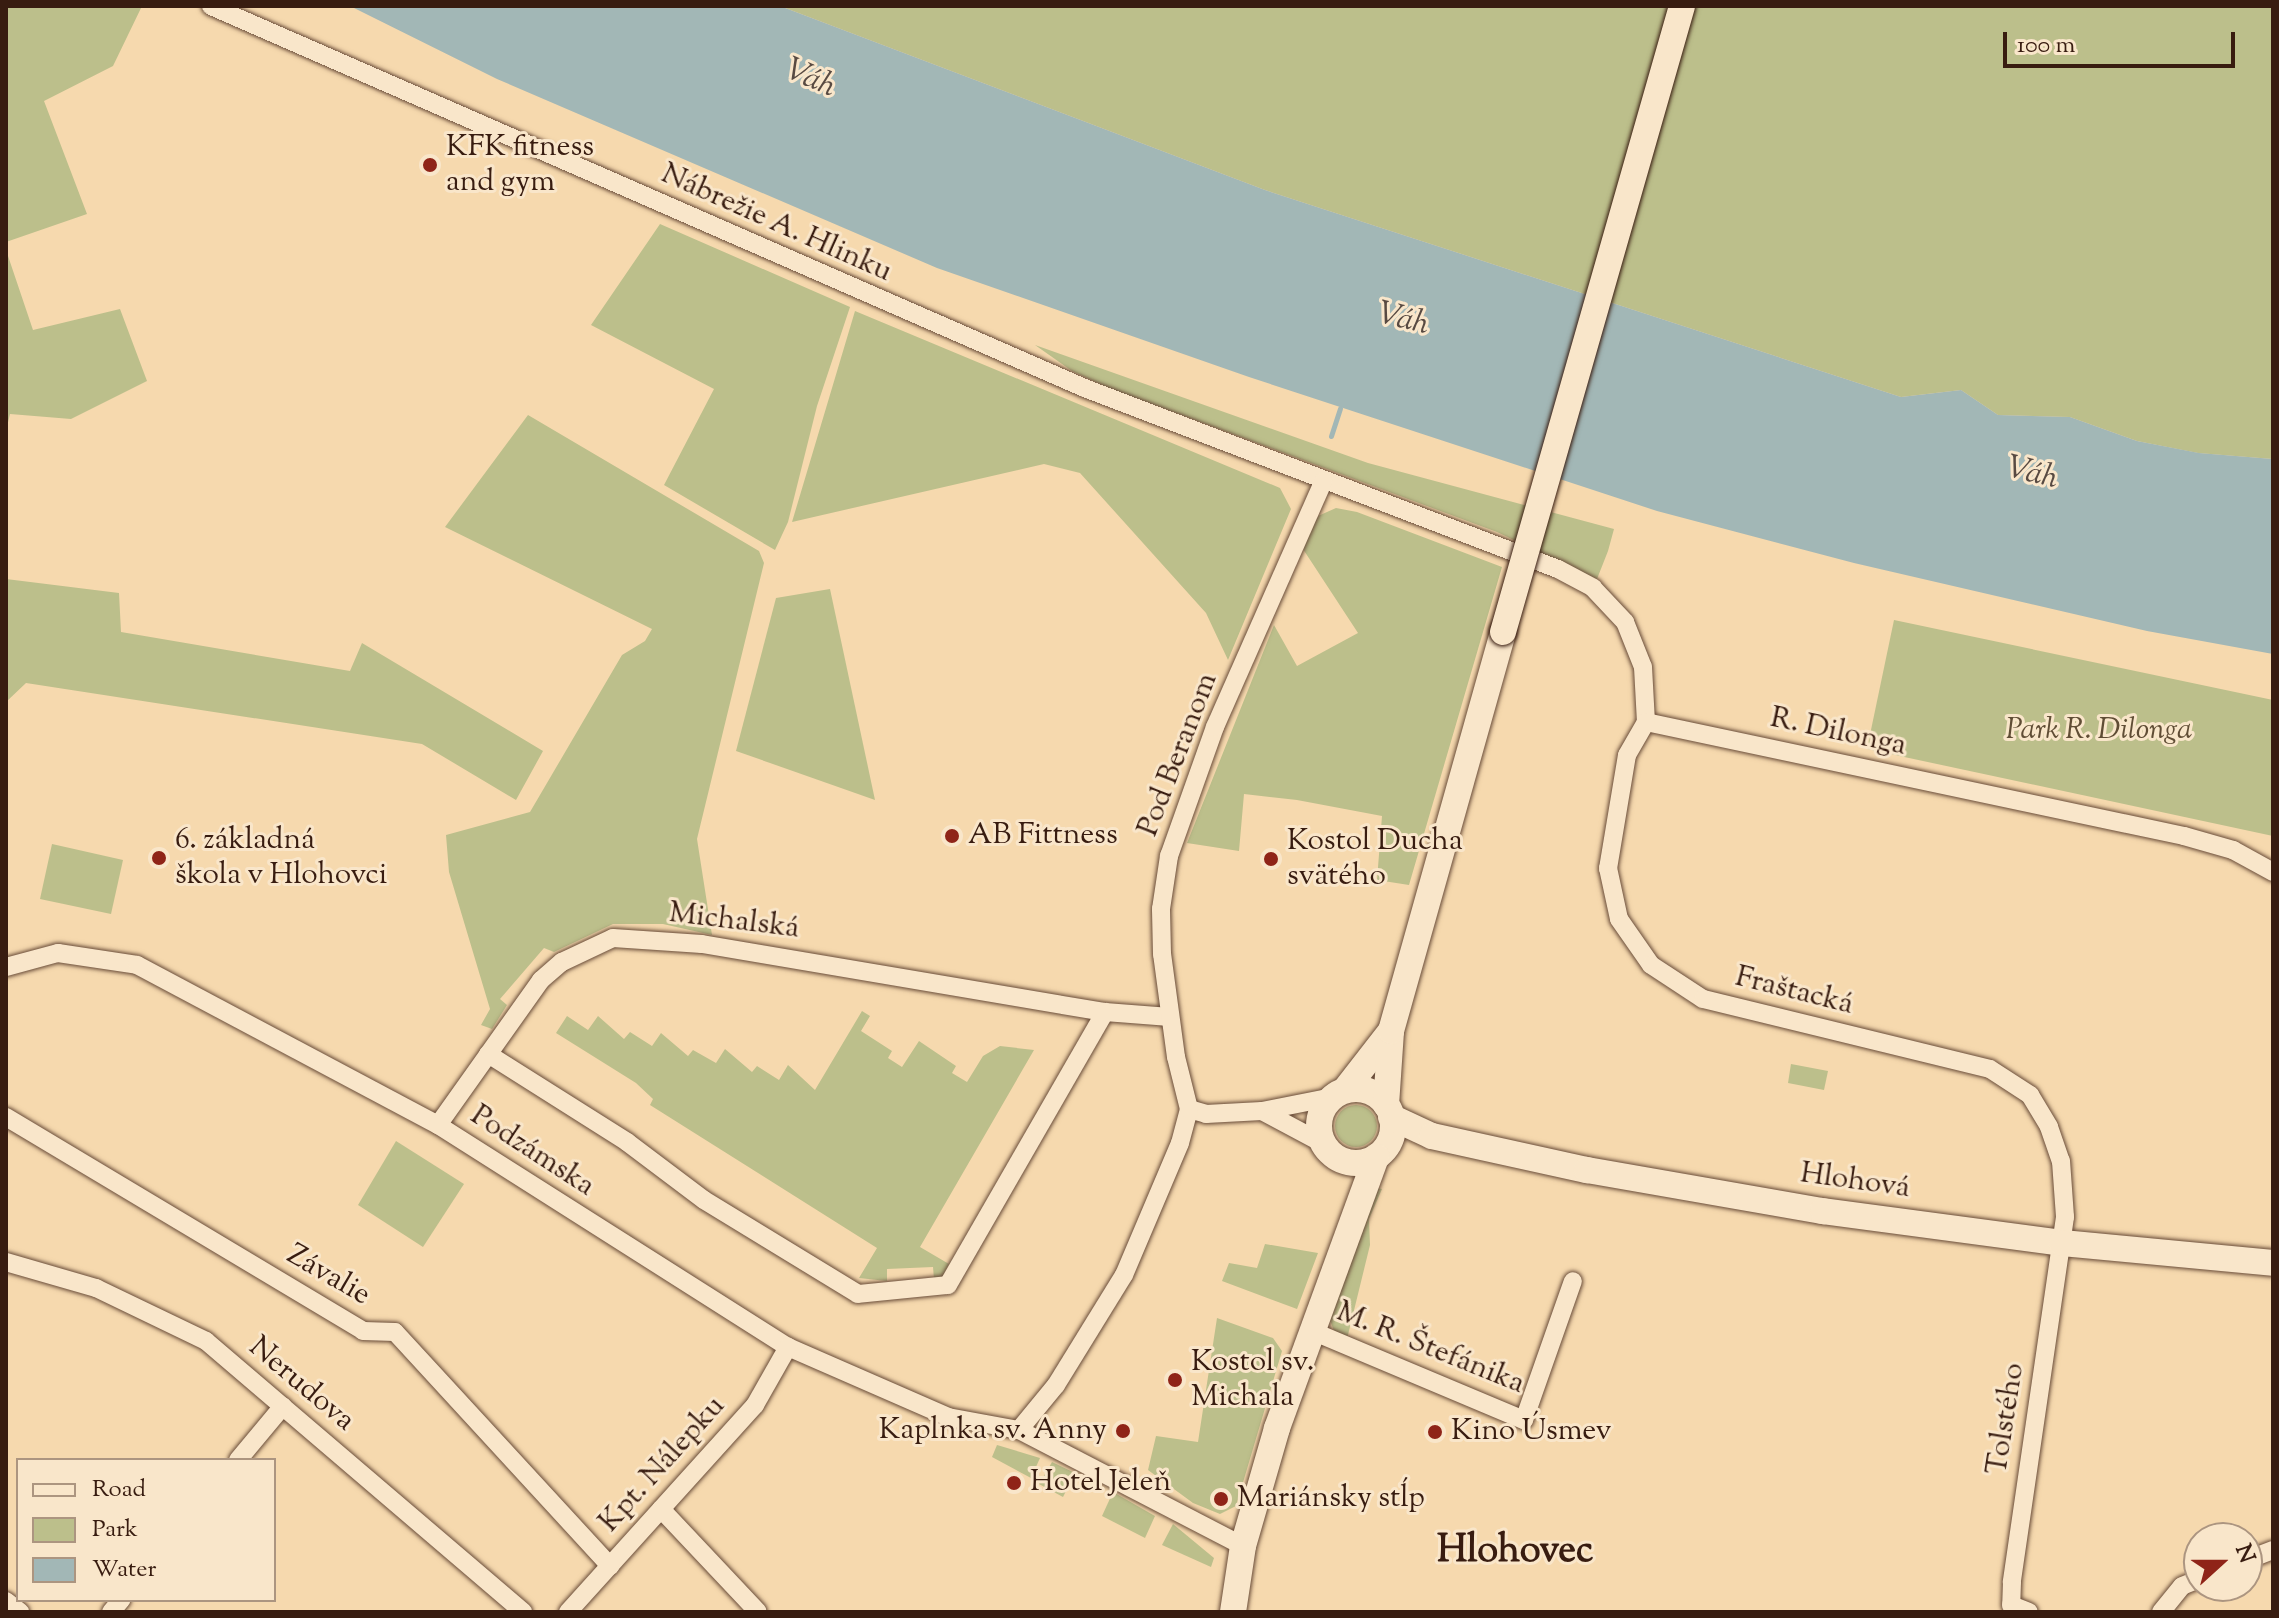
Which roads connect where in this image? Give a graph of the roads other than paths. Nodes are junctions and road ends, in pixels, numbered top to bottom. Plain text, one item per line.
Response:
1 (211, 6) edge
2 (1682, 6) edge
3 (1323, 482) junction
4 (1646, 722) junction
5 (2273, 872) edge
6 (6, 967) edge
7 (1105, 1012) junction
8 (1170, 1017) junction
9 (1391, 1031) junction
10 (488, 1054) junction
11 (1339, 1094) junction
12 (1189, 1109) junction
13 (1262, 1111) junction
14 (1389, 1111) junction
15 (6, 1117) edge
16 (438, 1125) junction
17 (1432, 1136) junction
18 (1382, 1150) junction
19 (1331, 1151) junction
20 (1352, 1217) junction
21 (2062, 1243) junction
22 (6, 1262) edge
23 (2273, 1263) edge
24 (1573, 1281) dead end
25 (1312, 1331) junction
26 (788, 1347) junction
27 (283, 1406) junction
28 (1019, 1430) junction
29 (240, 1458) edge
30 (661, 1509) junction
31 (1243, 1546) junction
32 (610, 1566) junction
33 (2183, 1586) edge
34 (6, 1601) edge
35 (20, 1612) edge
36 (523, 1612) edge
37 (568, 1612) edge
38 (758, 1612) edge
39 (1233, 1612) edge
40 (2029, 1612) edge
41 (2161, 1612) edge

1 - 3 street, Nábrežie A. Hlinku
2 - 9 main road, bridge
3 - 4 street, Nábrežie A. Hlinku
3 - 8 street, Pod Beranom
4 - 5 street, R. Dilonga
4 - 21 street, Fraštacká
6 - 16 street, Podzámska
7 - 8 street, Michalská
7 - 10 street, Michalská
7 - 10 street, Podzámska
8 - 12 street, Pod Beranom
9 - 11 main road
9 - 14 main road
10 - 16 street, Michalská
11 - 13 street
11 - 14 main road
11 - 19 main road
12 - 13 street
12 - 28 street
13 - 19 street
14 - 17 main road, Hlohová
14 - 18 main road
15 - 32 street, Závalie
16 - 26 street, Podzámska
17 - 18 main road, Hlohová
17 - 21 main road, Hlohová
18 - 19 main road
18 - 20 main road
19 - 20 main road
20 - 25 main road
21 - 23 main road, Hlohová
21 - 40 street, Tolstého
22 - 27 street, Nerudova
24 - 25 street, M. R. Štefánika
25 - 31 main road
26 - 28 street, Podzámska
26 - 30 street, Kpt. Nálepku
27 - 29 street
27 - 36 street, Nerudova
28 - 31 street, Podzámska
30 - 32 street, Kpt. Nálepku
30 - 38 street
31 - 39 main road
32 - 37 street, Kpt. Nálepku
33 - 41 street
34 - 35 street

